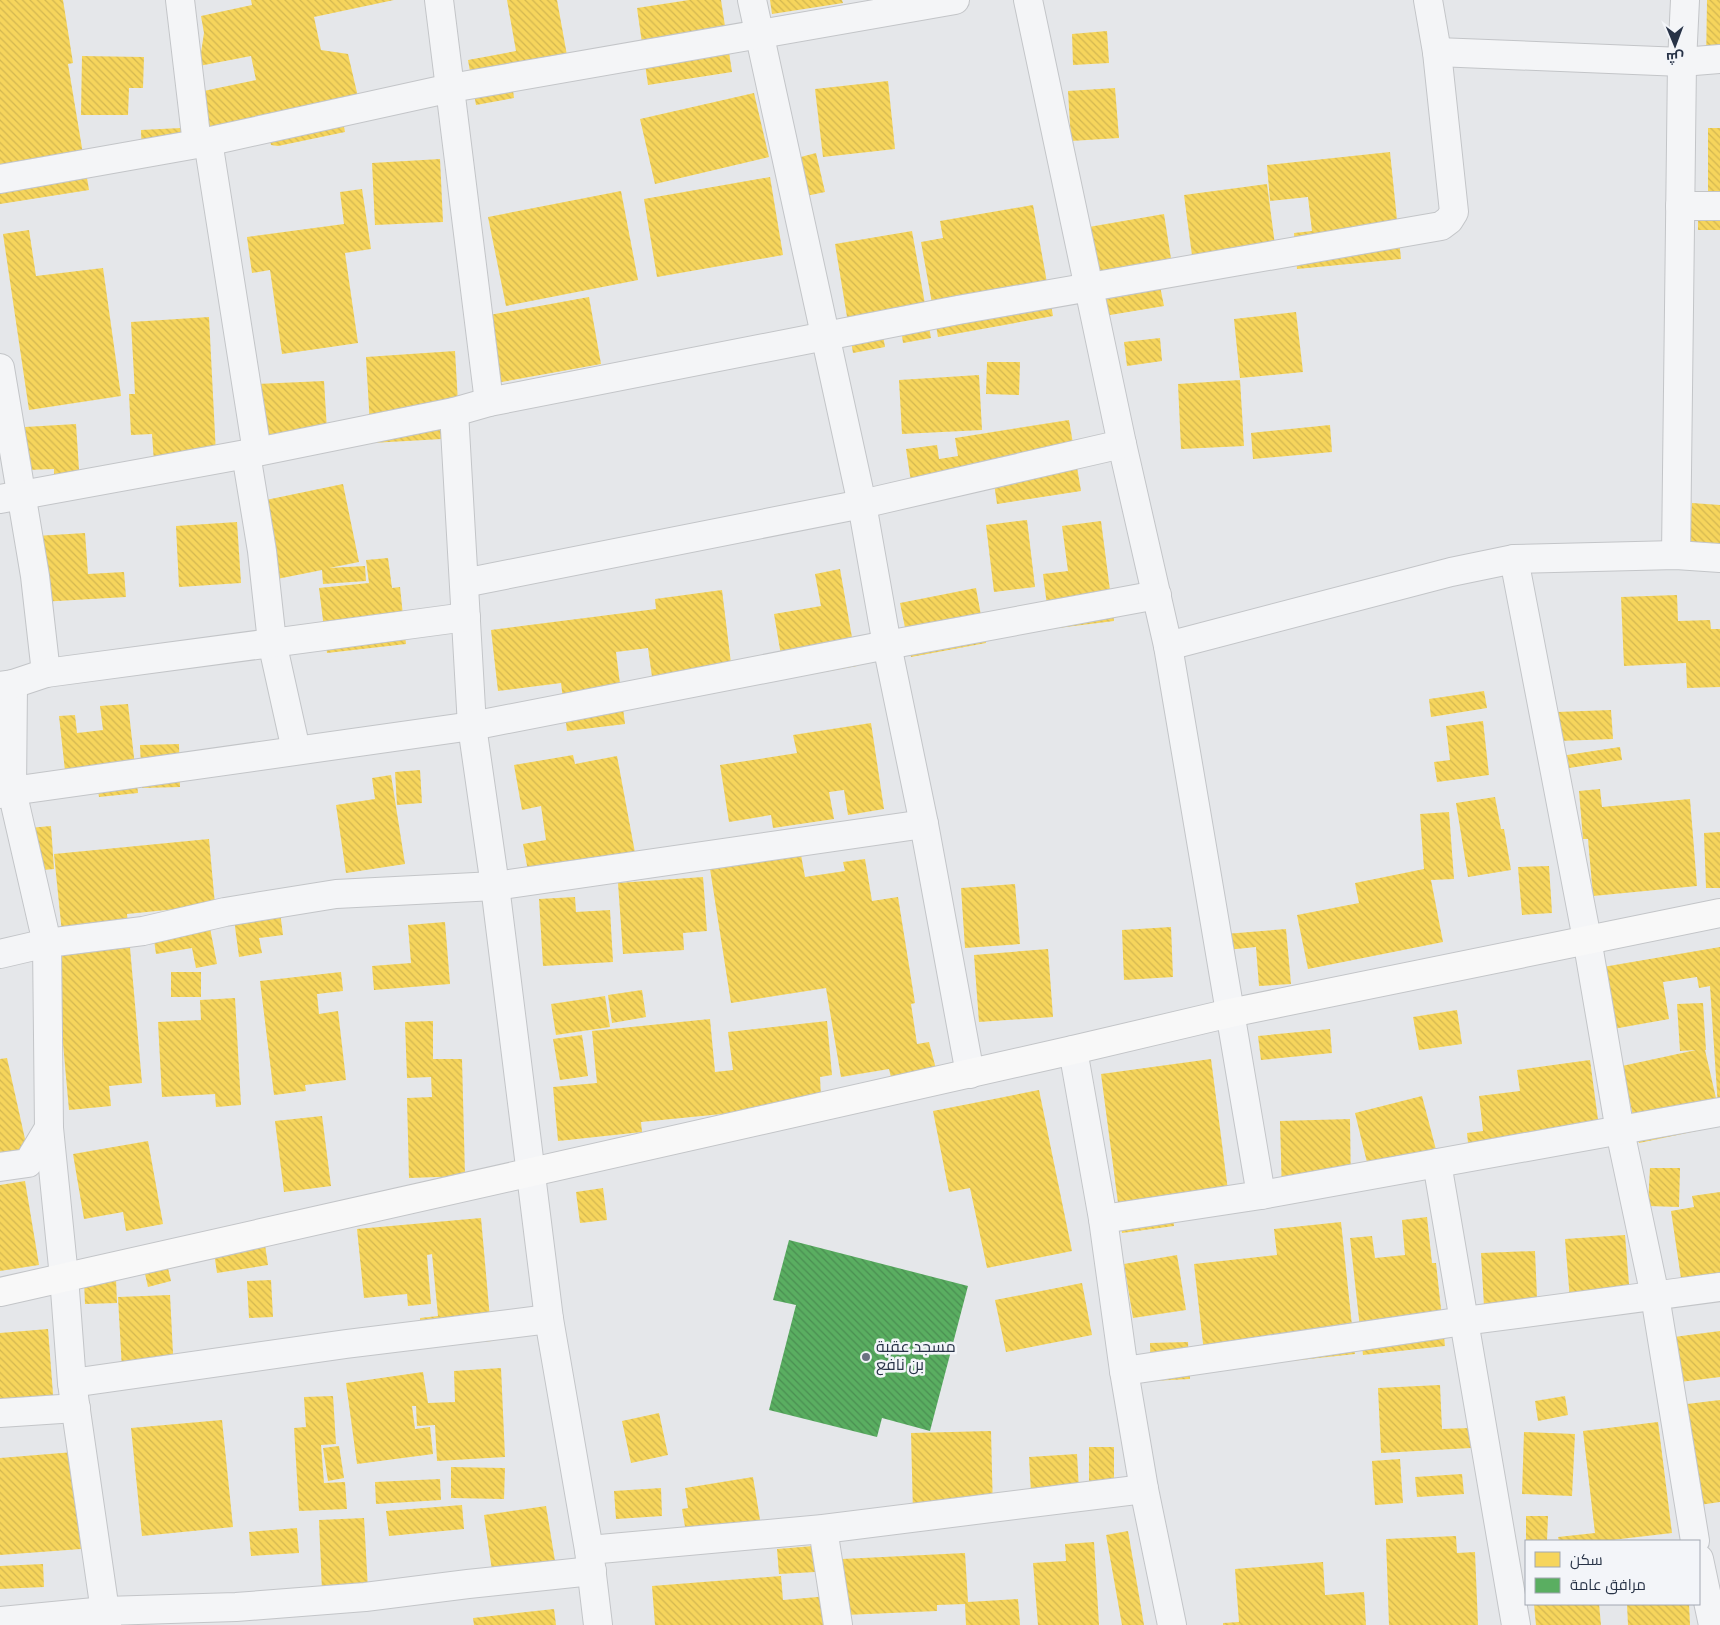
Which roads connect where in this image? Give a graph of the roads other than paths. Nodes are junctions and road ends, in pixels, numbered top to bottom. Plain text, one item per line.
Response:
1 (180, 0) edge
2 (439, 0) edge
3 (752, 0) edge
4 (955, 0) edge
5 (1028, 0) edge
6 (1428, 0) edge
7 (1684, 0) edge
8 (760, 34) junction
9 (1437, 52) junction
10 (1720, 59) edge
11 (1682, 62) junction
12 (451, 88) junction
13 (202, 143) junction
14 (0, 179) edge
15 (1680, 206) junction
16 (1720, 206) edge
17 (1090, 286) junction
18 (826, 335) junction
19 (0, 368) edge
20 (489, 402) junction
21 (454, 412) junction
22 (1122, 444) junction
23 (251, 453) junction
24 (11, 497) edge
25 (862, 504) junction
26 (1676, 555) junction
27 (1720, 558) edge
28 (1514, 559) junction
29 (464, 583) junction
30 (1157, 595) junction
31 (466, 618) junction
32 (272, 642) junction
33 (887, 645) junction
34 (1168, 646) junction
35 (46, 673) junction
36 (6, 685) edge
37 (472, 726) junction
38 (296, 750) junction
39 (6, 792) edge
40 (924, 824) junction
41 (495, 886) junction
42 (1720, 913) edge
43 (1587, 939) junction
44 (47, 944) junction
45 (0, 954) edge
46 (1230, 1013) junction
47 (1073, 1050) junction
48 (970, 1074) junction
49 (1720, 1112) edge
50 (49, 1128) junction
51 (1620, 1131) junction
52 (1437, 1163) junction
53 (0, 1167) edge
54 (531, 1173) junction
55 (1261, 1195) junction
56 (1103, 1219) junction
57 (64, 1277) junction
58 (1720, 1287) edge
59 (0, 1292) edge
60 (1655, 1296) junction
61 (549, 1319) junction
62 (1464, 1321) junction
63 (1124, 1371) junction
64 (74, 1396) junction
65 (0, 1413) edge
66 (1144, 1489) junction
67 (823, 1529) junction
68 (1695, 1540) edge
69 (591, 1560) junction
70 (1700, 1564) edge
71 (106, 1618) edge
72 (0, 1621) edge
73 (598, 1625) edge
74 (838, 1625) edge
75 (1172, 1625) edge
76 (1516, 1625) edge
77 (1713, 1625) edge

1 - 13 street
2 - 12 street
3 - 8 street
4 - 8 street
5 - 17 street
6 - 9 street
7 - 11 street
8 - 12 street
8 - 18 street
9 - 11 street
9 - 17 street
10 - 11 street
11 - 15 street
12 - 13 street
12 - 20 street
13 - 14 street
13 - 23 street
15 - 16 street
15 - 26 street
17 - 18 street
17 - 22 street
18 - 20 street
18 - 25 street
19 - 24 street
20 - 21 street
21 - 23 street
21 - 29 street
22 - 25 street
22 - 30 street
23 - 24 street
23 - 32 street
24 - 35 street
25 - 29 street
25 - 33 street
26 - 27 street
26 - 28 street
28 - 34 street
28 - 43 street
29 - 31 street
30 - 33 street
30 - 34 street
31 - 32 street
31 - 37 street
32 - 35 street
32 - 38 street
33 - 37 street
33 - 40 street
34 - 46 street
35 - 36 street
36 - 39 street
37 - 38 street
37 - 41 street
38 - 39 street
39 - 44 street
40 - 41 street
40 - 48 street
41 - 44 street
41 - 54 street
42 - 43 main road
43 - 46 main road
43 - 51 street
44 - 45 street
44 - 50 street
46 - 47 main road
46 - 55 street
47 - 48 main road
47 - 56 street
48 - 54 main road
49 - 51 street
50 - 53 street
50 - 57 street
51 - 52 street
51 - 60 street
52 - 55 street
52 - 62 street
54 - 57 main road
54 - 61 street
55 - 56 street
56 - 63 street
57 - 59 main road
57 - 64 street
58 - 60 street
60 - 62 street
60 - 68 street
61 - 64 street
61 - 69 street
62 - 63 street
62 - 76 street
63 - 66 street
64 - 65 street
64 - 71 street
66 - 67 street
66 - 75 street
67 - 69 street
67 - 74 street
69 - 71 street
69 - 73 street
70 - 77 street
71 - 72 street

